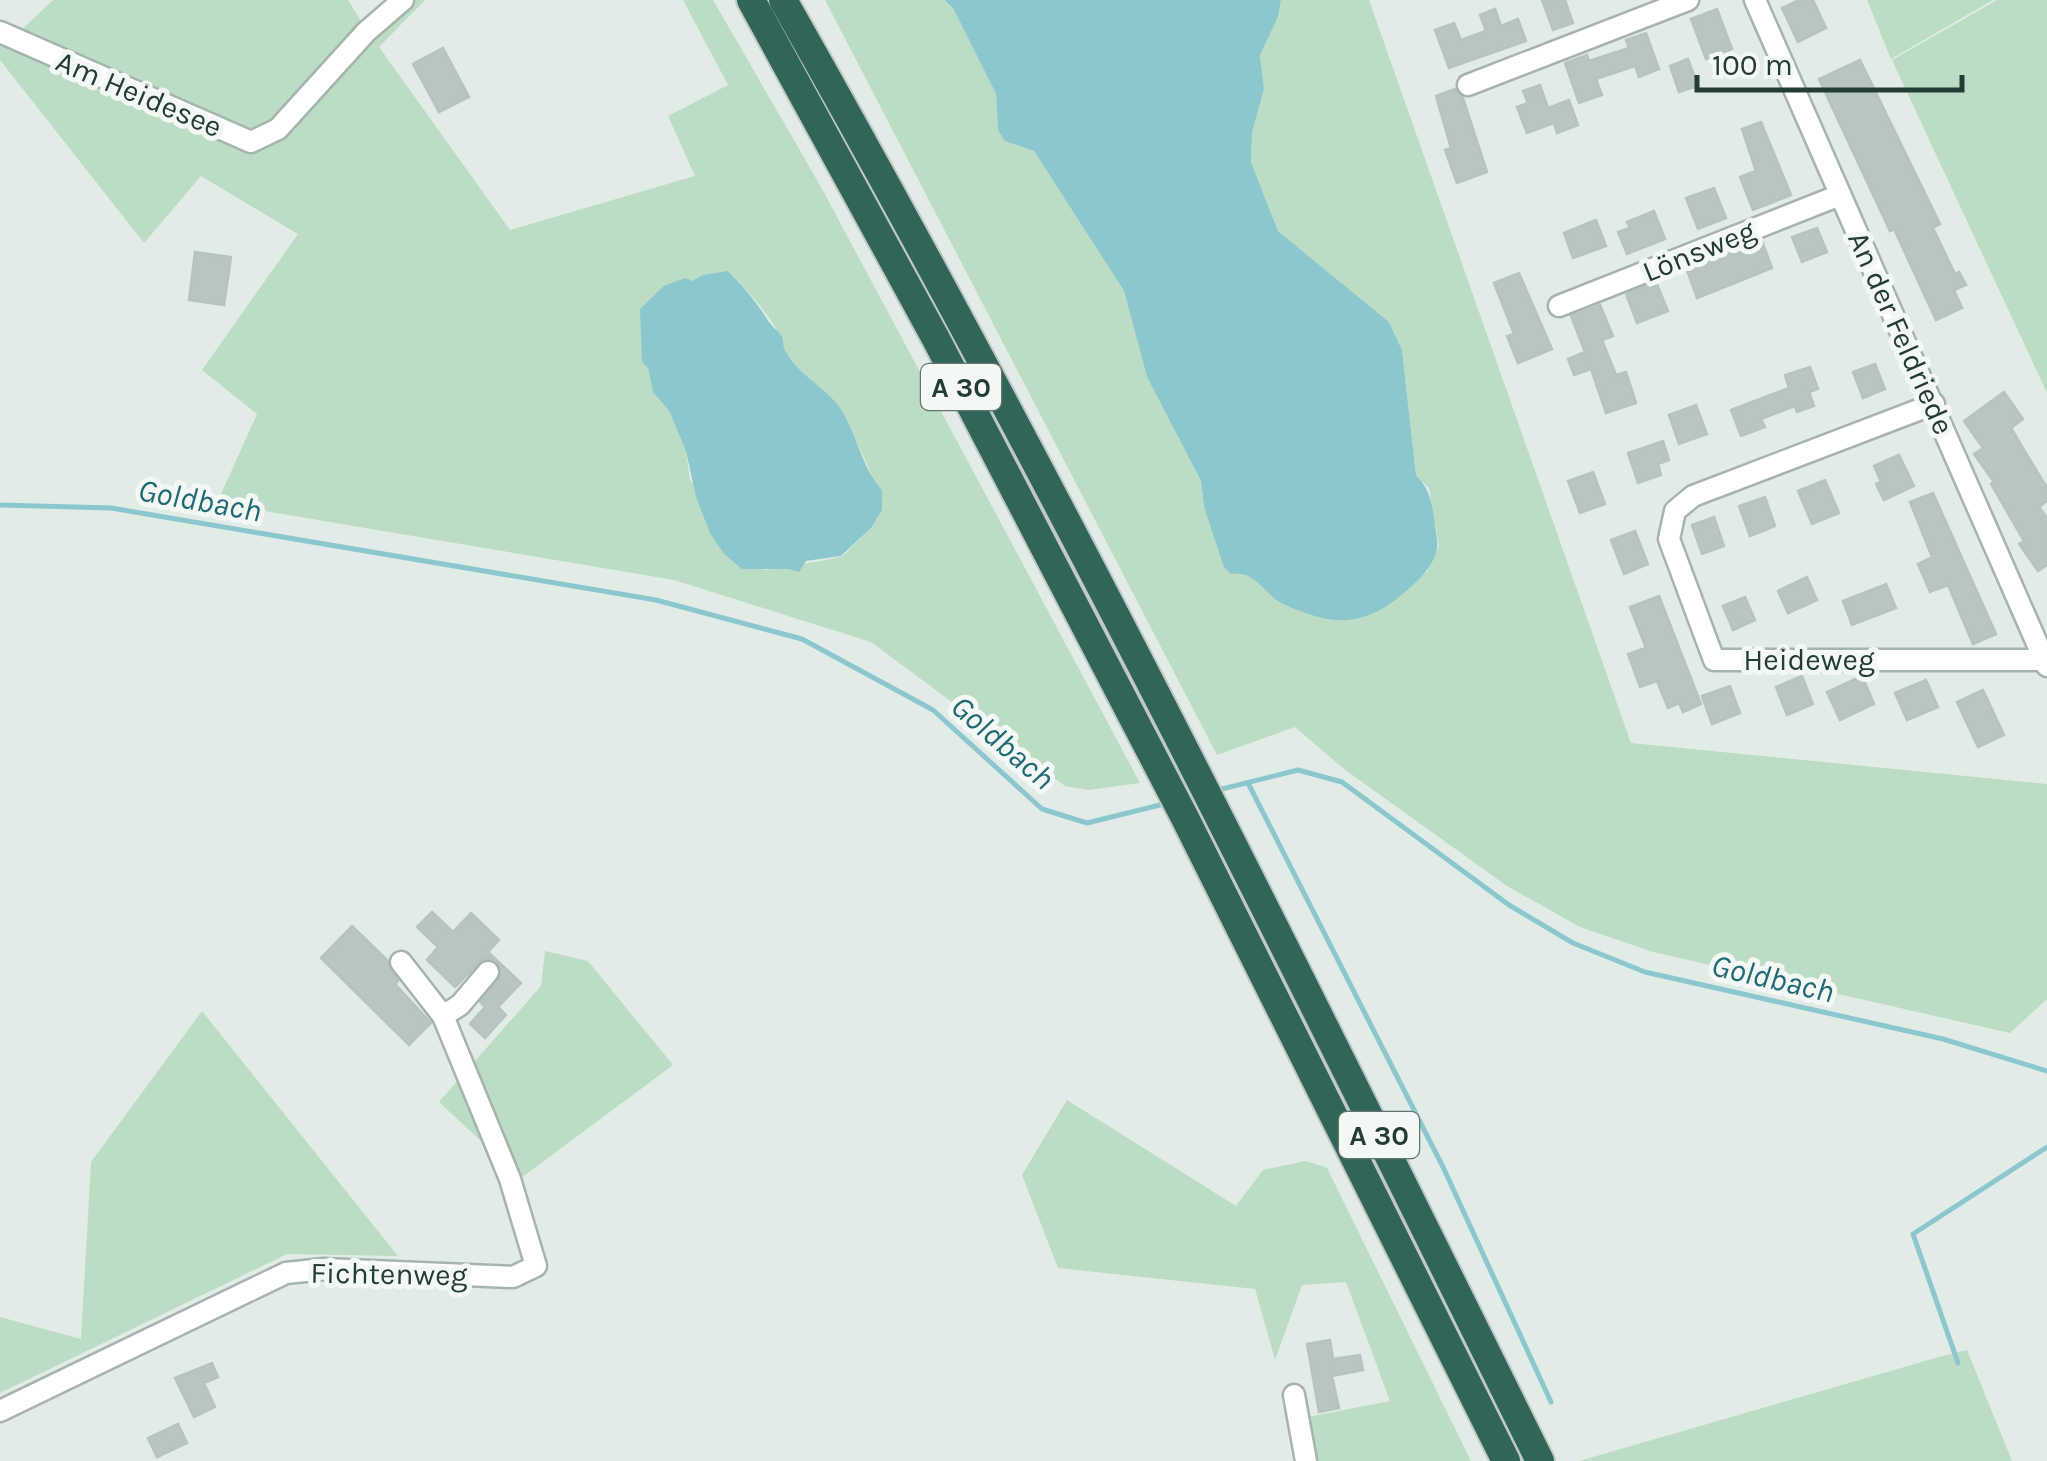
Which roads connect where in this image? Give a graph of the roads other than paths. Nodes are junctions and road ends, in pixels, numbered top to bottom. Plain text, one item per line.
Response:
1 (403, 0) edge
2 (751, 0) edge
3 (783, 0) edge
4 (1688, 0) edge
5 (1754, 0) edge
6 (0, 32) edge
7 (1468, 85) dead end
8 (1840, 195) junction
9 (1558, 306) dead end
10 (1934, 404) junction
11 (2045, 663) edge
12 (402, 962) dead end
13 (488, 972) dead end
14 (443, 1016) junction
15 (1294, 1395) dead end
16 (0, 1412) edge
17 (1306, 1461) edge
18 (1506, 1461) edge
19 (1540, 1461) edge

1 - 6 street, Am Heidesee
2 - 18 highway, A 30
3 - 19 highway, A 30
4 - 7 street
5 - 8 street, An der Feldriede
8 - 9 street, Lönsweg
8 - 10 street, An der Feldriede
10 - 11 street, An der Feldriede
10 - 11 street, Heideweg
12 - 14 street
13 - 14 street
14 - 16 street, Fichtenweg
15 - 17 street

